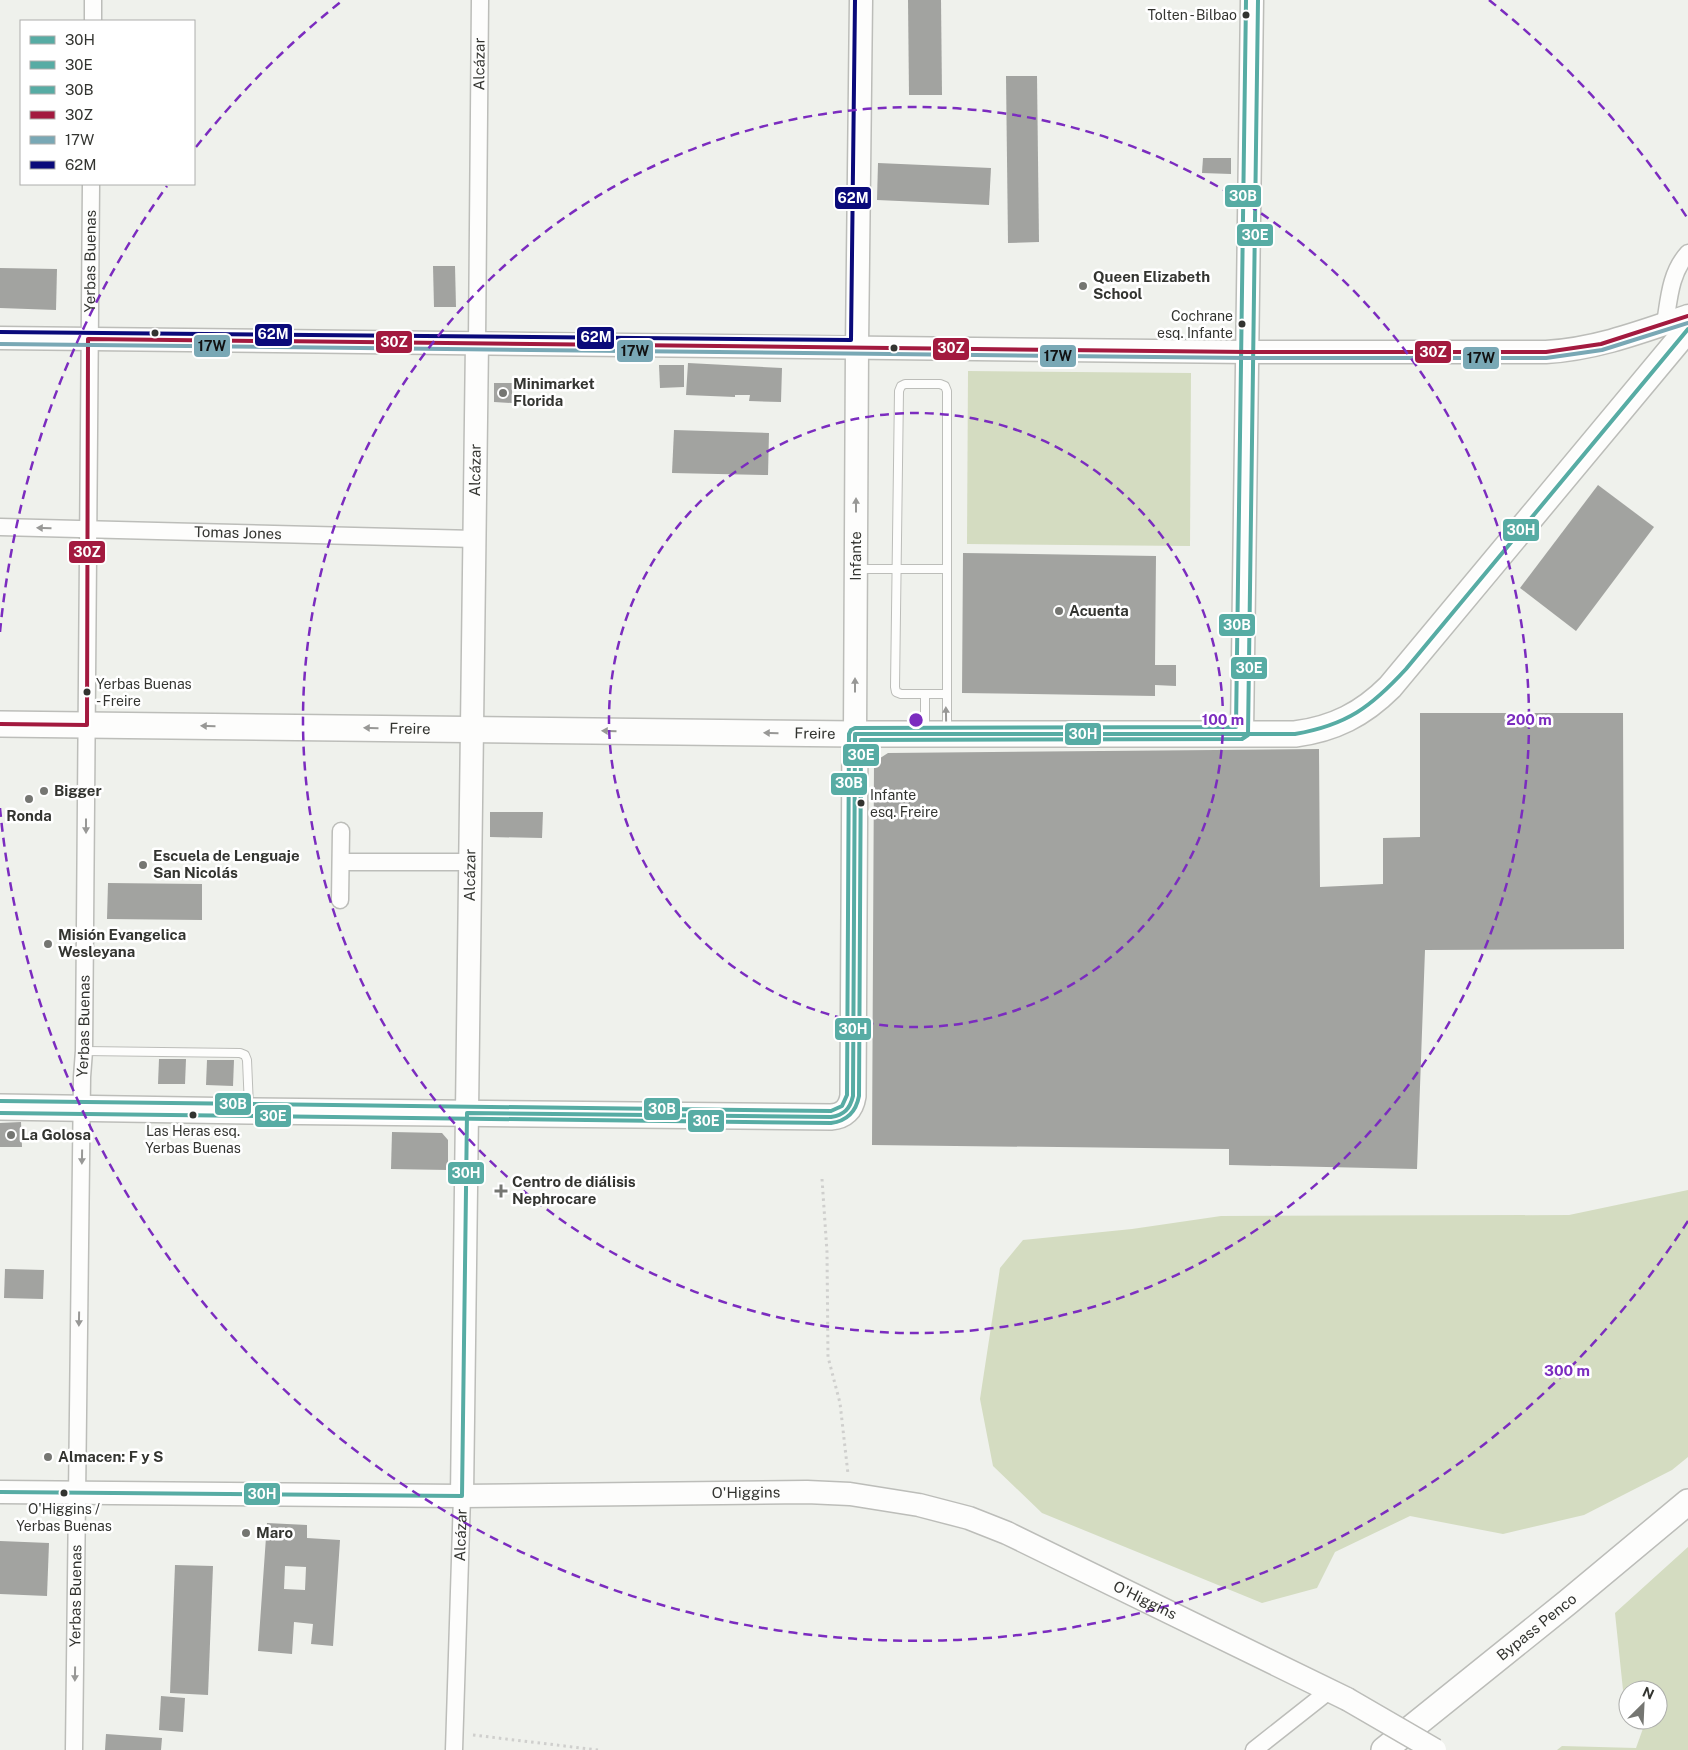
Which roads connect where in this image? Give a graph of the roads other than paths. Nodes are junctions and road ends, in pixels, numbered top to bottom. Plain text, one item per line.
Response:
1 (93, 0) edge
2 (480, 0) edge
3 (861, 0) edge
4 (1252, 0) edge
5 (93, 20) edge
6 (91, 185) edge
7 (1688, 253) edge
8 (1688, 316) edge
9 (1676, 326) edge
10 (0, 338) edge
11 (88, 339) junction
12 (477, 342) junction
13 (857, 346) junction
14 (1247, 352) junction
15 (0, 527) edge
16 (88, 529) junction
17 (475, 539) junction
18 (856, 569) junction
19 (897, 569) junction
20 (946, 569) junction
21 (925, 694) junction
22 (946, 694) junction
23 (0, 724) edge
24 (87, 725) junction
25 (472, 729) junction
26 (1242, 733) junction
27 (855, 734) junction
28 (936, 734) junction
29 (342, 831) dead end
30 (341, 862) junction
31 (470, 862) junction
32 (340, 900) dead end
33 (84, 1051) junction
34 (0, 1107) edge
35 (82, 1108) junction
36 (249, 1111) junction
37 (467, 1113) junction
38 (0, 1492) edge
39 (77, 1493) junction
40 (462, 1496) junction
41 (1688, 1502) edge
42 (1339, 1695) junction
43 (74, 1750) edge
44 (454, 1750) edge
45 (1254, 1750) edge
46 (1384, 1750) edge
47 (1435, 1750) edge

1 - 5 street
2 - 12 street, Alcázar
3 - 13 street, Infante
4 - 14 street
6 - 11 street, Yerbas Buenas
7 - 9 street
8 - 9 street
9 - 14 street
9 - 26 main road, Freire
10 - 11 street
11 - 12 street
11 - 16 street, Yerbas Buenas
12 - 13 street
12 - 17 street, Alcázar
13 - 14 street
18 -> 13 street, Infante
14 - 26 street
16 -> 15 street, Tomas Jones
16 - 17 street, Tomas Jones
16 - 24 street, Yerbas Buenas
17 - 25 street, Alcázar
18 - 19 lane
27 -> 18 street, Infante
19 - 20 lane
19 - 20 lane
19 - 21 lane
20 - 22 lane
21 - 22 lane
21 - 28 lane
28 -> 22 lane
23 - 24 main road, Freire
25 -> 24 main road, Freire
24 -> 33 street, Yerbas Buenas
27 -> 25 main road, Freire
25 - 31 street, Alcázar
26 - 28 main road, Freire
27 - 28 main road, Freire
27 - 37 main road, Infante
29 - 30 street
30 - 31 street
30 - 32 street
31 - 37 street, Alcázar
33 - 35 street, Yerbas Buenas
33 - 36 lane
34 - 35 main road
35 - 36 main road
35 -> 39 street, Yerbas Buenas
36 - 37 main road
37 - 40 street, Alcázar
38 - 39 street, O'Higgins
39 - 40 street, O'Higgins
39 -> 43 street, Yerbas Buenas
40 - 42 street, O'Higgins
40 - 44 street, Alcázar
41 - 46 main road, Bypass Penco
42 - 45 street
42 - 47 street, O'Higgins, bridge

